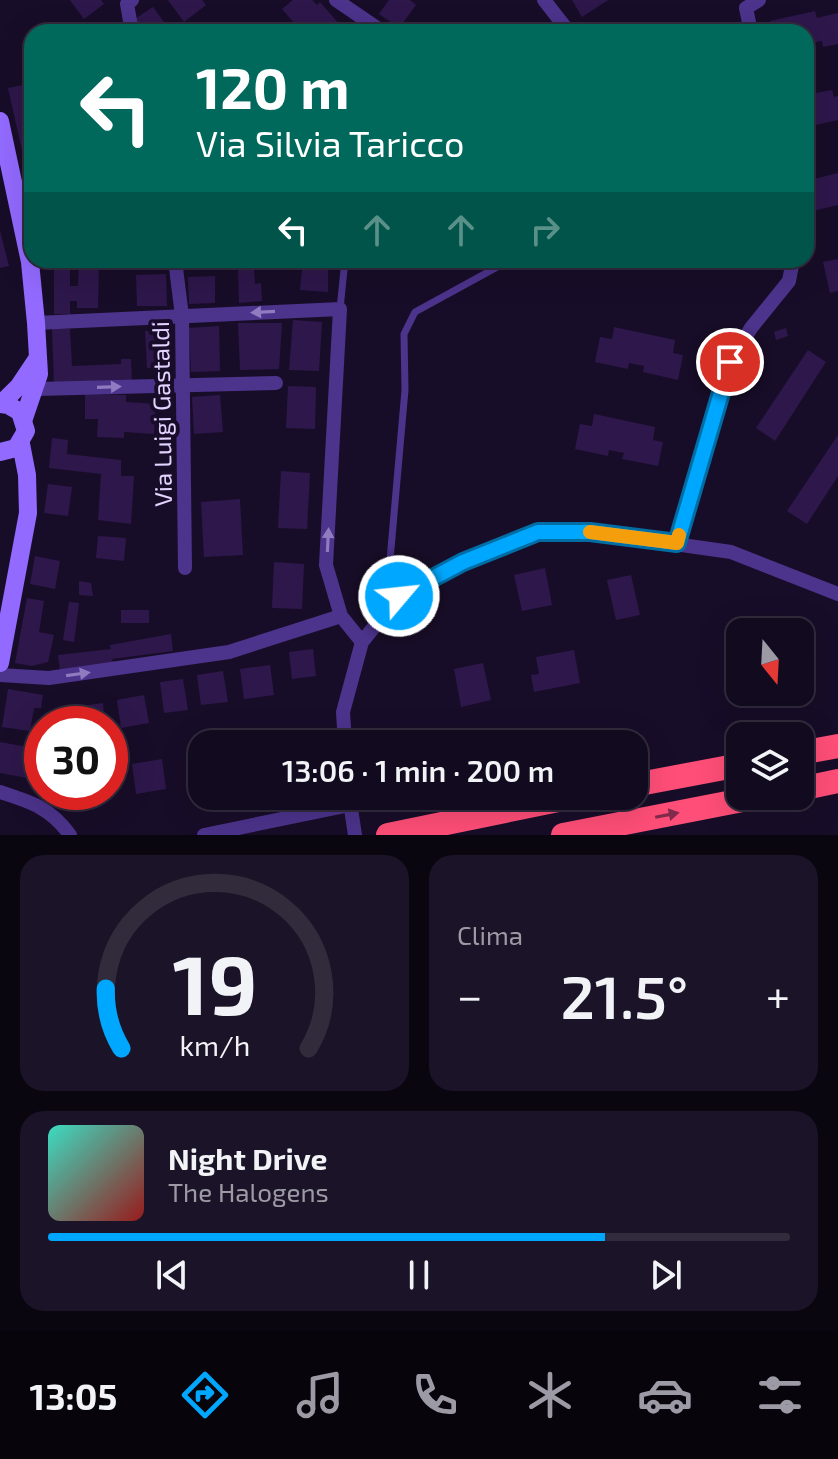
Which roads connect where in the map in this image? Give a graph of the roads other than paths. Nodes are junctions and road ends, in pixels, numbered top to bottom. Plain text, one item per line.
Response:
1 (132, 0) edge
2 (336, 0) edge
3 (544, 0) edge
4 (759, 0) edge
5 (131, 24) edge
6 (371, 24) edge
7 (563, 24) edge
8 (749, 24) edge
9 (0, 121) edge
10 (6, 180) edge
11 (24, 242) edge
12 (31, 268) edge
13 (176, 268) edge
14 (344, 268) edge
15 (495, 268) edge
16 (791, 268) edge
17 (340, 309) junction
18 (182, 316) junction
19 (36, 323) junction
20 (37, 359) junction
21 (276, 383) dead end
22 (183, 385) junction
23 (36, 389) junction
24 (0, 404) edge
25 (24, 418) junction
26 (21, 444) junction
27 (0, 454) edge
28 (27, 492) junction
29 (677, 543) junction
30 (185, 568) dead end
31 (838, 594) edge
32 (399, 596) junction
33 (341, 616) junction
34 (362, 642) junction
35 (0, 663) edge
36 (0, 675) edge
37 (344, 730) edge
38 (838, 746) edge
39 (814, 750) edge
40 (726, 768) edge
41 (838, 781) edge
42 (648, 782) edge
43 (814, 786) edge
44 (0, 792) edge
45 (726, 803) edge
46 (308, 810) edge
47 (351, 810) edge
48 (509, 810) edge
49 (70, 835) edge
50 (204, 835) edge
51 (355, 835) edge
52 (388, 835) edge
53 (563, 835) edge

1 - 5 street
2 - 6 street
3 - 7 street
4 - 8 street
9 - 10 street
10 - 11 street
12 - 19 street
13 - 18 street, Via Luigi Gastaldi
14 - 17 lane
15 - 32 lane
16 - 29 street
17 -> 18 street
33 -> 17 street
18 - 19 street
18 - 22 street, Via Luigi Gastaldi
19 - 20 street
20 - 23 street
20 - 24 street
21 - 22 street
23 -> 22 street
22 - 30 street, Via Luigi Gastaldi
23 - 25 street
24 - 25 street
25 - 26 street
26 - 27 street
26 - 28 street
27 - 28 street
28 - 35 street
29 - 31 street
29 - 32 street
32 - 34 street
33 - 34 street
36 -> 33 street
34 - 37 street
38 - 39 highway
40 - 42 highway
41 - 43 highway
44 - 49 street
53 -> 45 highway
46 - 50 street
47 - 51 street
48 - 52 highway

